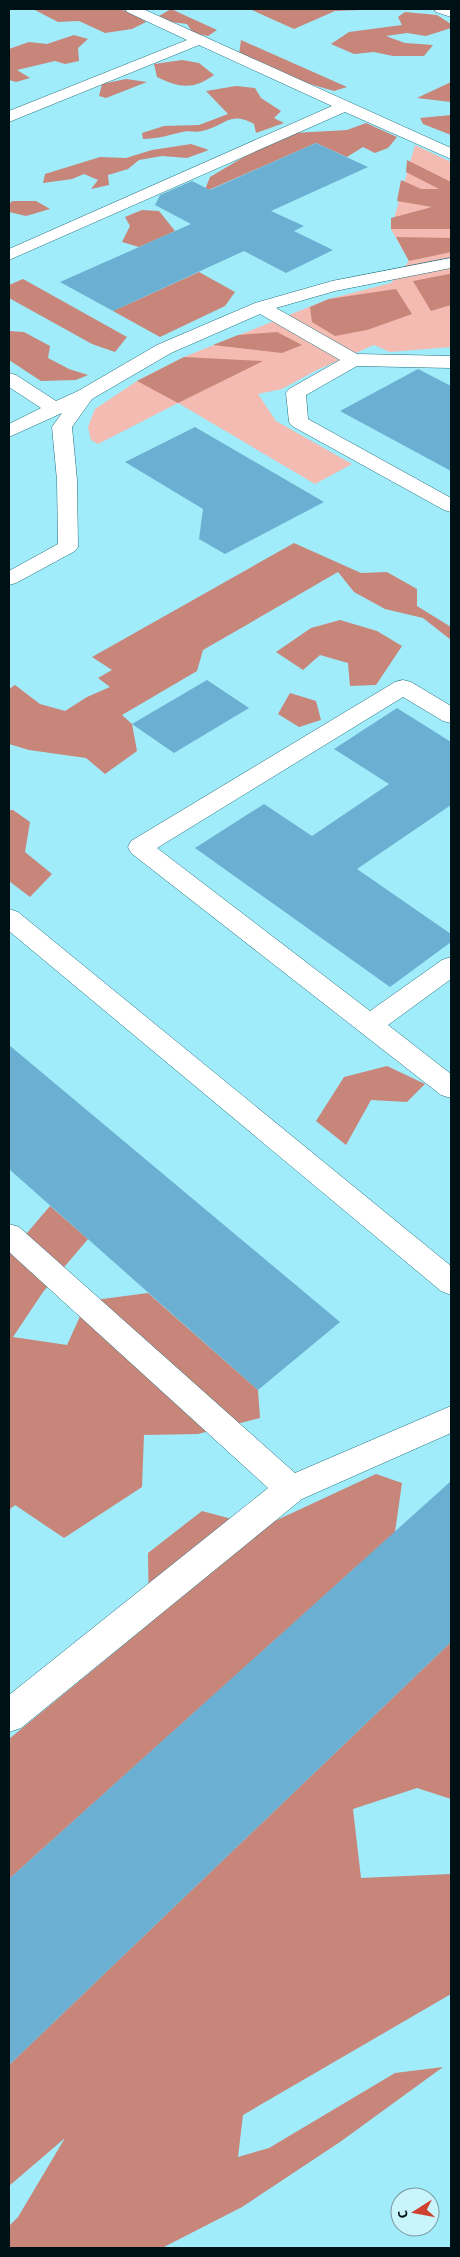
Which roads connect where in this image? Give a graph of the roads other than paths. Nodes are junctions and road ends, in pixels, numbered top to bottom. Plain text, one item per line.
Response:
1 (132, 9) edge
2 (441, 9) edge
3 (451, 13) edge
4 (199, 40) junction
5 (345, 106) junction
6 (9, 117) edge
7 (451, 154) edge
8 (9, 255) edge
9 (451, 263) edge
10 (261, 307) junction
11 (353, 360) junction
12 (451, 362) edge
13 (9, 379) edge
14 (85, 395) junction
15 (56, 409) junction
16 (9, 431) edge
17 (451, 506) edge
18 (9, 579) edge
19 (451, 716) edge
20 (9, 918) edge
21 (451, 966) edge
22 (369, 1025) junction
23 (451, 1088) edge
24 (9, 1234) edge
25 (451, 1283) edge
26 (451, 1419) edge
27 (292, 1489) junction
28 (9, 1716) edge

1 - 4 lane
2 - 3 lane
4 - 5 lane
4 - 6 lane
5 - 7 lane
5 - 8 lane
9 - 10 lane
10 - 11 lane
10 - 14 lane
11 - 12 lane
11 - 17 lane
13 - 15 lane
14 - 15 lane
14 - 18 lane
15 - 16 lane
19 - 22 lane
20 - 25 lane
21 - 22 lane
22 - 23 lane
24 - 27 lane
26 - 27 lane
27 - 28 lane

